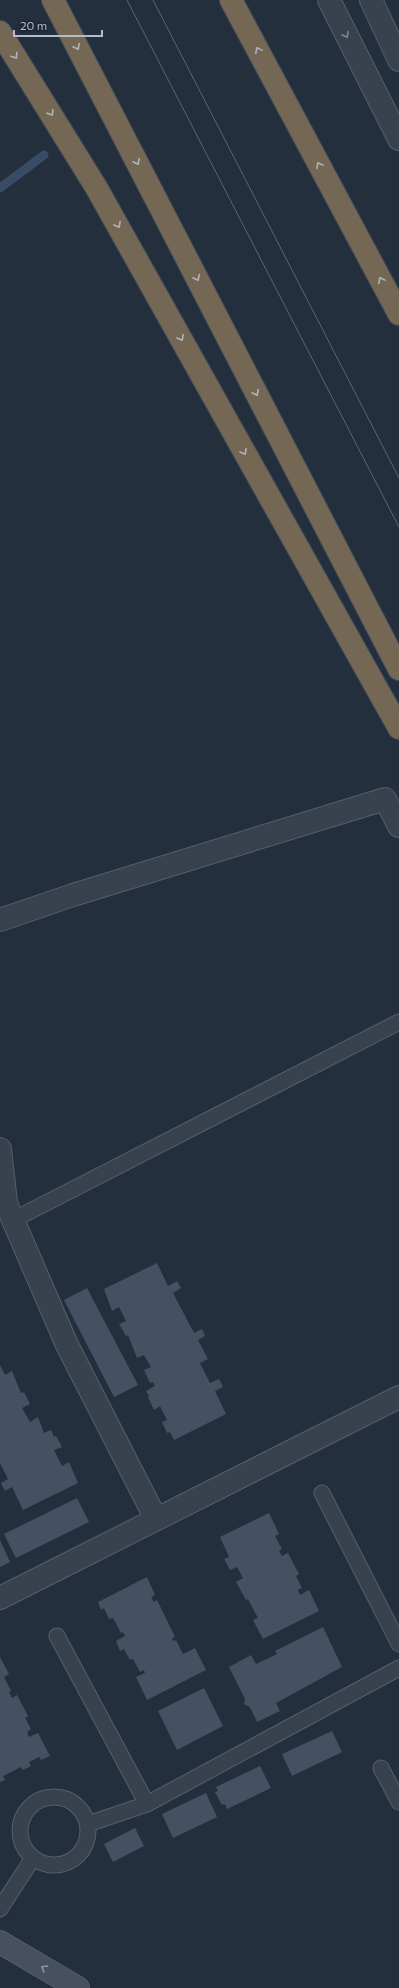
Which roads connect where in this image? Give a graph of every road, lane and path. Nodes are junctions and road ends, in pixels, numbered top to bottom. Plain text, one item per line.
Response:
1 (52, 0) edge
2 (231, 0) edge
3 (329, 0) edge
4 (371, 0) edge
5 (0, 32) edge
6 (399, 60) edge
7 (399, 139) edge
8 (399, 314) edge
9 (399, 669) edge
10 (399, 728) edge
11 (399, 826) edge
12 (0, 920) edge
13 (399, 1022) edge
14 (0, 1148) edge
15 (13, 1220) junction
16 (399, 1397) edge
17 (322, 1493) dead end
18 (156, 1519) junction
19 (0, 1598) edge
20 (57, 1636) dead end
21 (399, 1644) edge
22 (399, 1668) edge
23 (381, 1768) dead end
24 (399, 1802) edge
25 (147, 1804) junction
26 (88, 1824) junction
27 (33, 1858) junction
28 (0, 1909) edge
29 (0, 1942) edge
30 (78, 1988) edge

1 -> 9 highway
8 -> 2 highway
3 -> 7 street
4 - 6 street
5 -> 10 highway
11 - 12 street
13 - 15 lane
14 - 15 street
15 - 18 street
16 - 18 street
17 - 21 lane
18 - 19 street
20 - 25 lane
22 - 25 lane
23 - 24 lane
25 - 26 lane
26 - 27 lane
26 - 27 lane
27 - 28 lane
30 -> 29 main road

